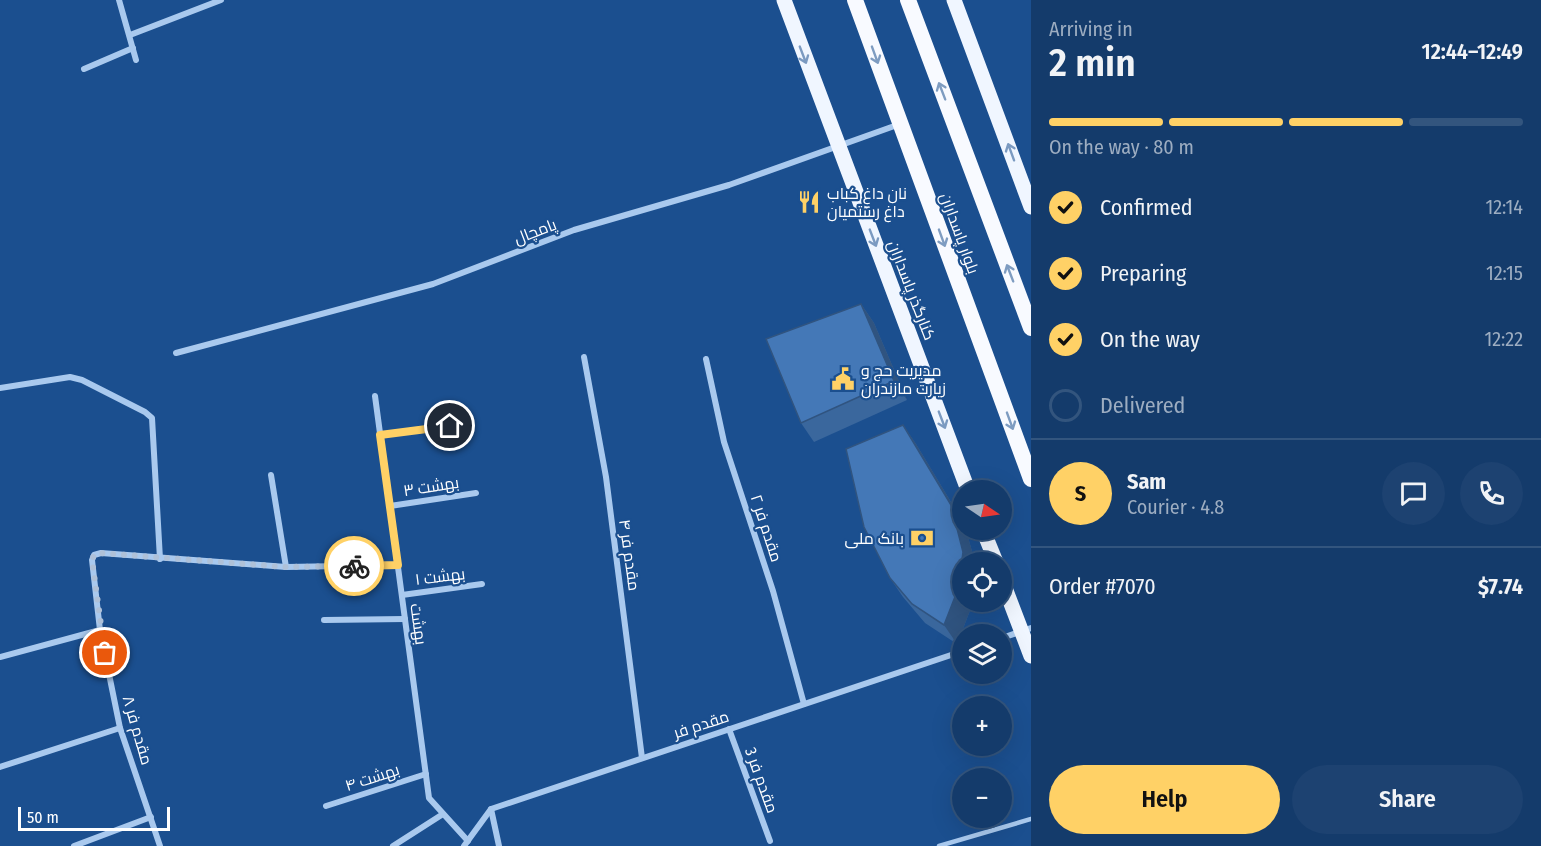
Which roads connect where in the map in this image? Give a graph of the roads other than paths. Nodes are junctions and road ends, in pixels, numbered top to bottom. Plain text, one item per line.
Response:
1 (119, 0) edge
2 (221, 0) edge
3 (784, 0) edge
4 (855, 0) edge
5 (908, 0) edge
6 (954, 0) edge
7 (130, 35) junction
8 (133, 48) junction
9 (136, 60) dead end
10 (84, 69) dead end
11 (900, 123) junction
12 (838, 145) junction
13 (1031, 207) edge
14 (1031, 328) edge
15 (176, 353) dead end
16 (584, 357) dead end
17 (706, 359) dead end
18 (0, 388) edge
19 (375, 396) dead end
20 (450, 426) dead end
21 (380, 435) junction
22 (271, 476) dead end
23 (1031, 479) edge
24 (964, 480) edge
25 (476, 493) dead end
26 (390, 506) junction
27 (160, 560) junction
28 (398, 565) junction
29 (286, 567) junction
30 (482, 584) dead end
31 (402, 595) junction
32 (1012, 600) edge
33 (405, 619) junction
34 (324, 620) dead end
35 (100, 630) junction
36 (1026, 630) edge
37 (952, 655) edge
38 (1031, 656) edge
39 (0, 657) edge
40 (804, 704) junction
41 (120, 728) junction
42 (729, 729) junction
43 (642, 758) junction
44 (0, 767) edge
45 (426, 774) junction
46 (326, 806) dead end
47 (491, 809) junction
48 (443, 814) junction
49 (150, 817) junction
50 (1031, 819) edge
51 (770, 841) dead end
52 (466, 844) edge
53 (74, 846) edge
54 (160, 846) edge
55 (393, 846) edge
56 (499, 846) edge
57 (939, 846) edge

1 - 7 street
2 - 7 street
3 -> 12 main road, کنارگذر پاسداران
4 -> 11 highway, بلوار پاسداران
14 -> 5 highway, بلوار پاسداران
13 -> 6 main road
7 - 8 street
8 - 9 street
8 - 10 street
11 - 12 street, پامچال
11 -> 23 highway, بلوار پاسداران
12 - 15 street, پامچال
12 -> 24 main road, کنارگذر پاسداران
16 - 43 street, مقدم فر ۴
17 - 40 street, مقدم فر ۲
18 - 27 street
19 - 21 street, بهشت
20 - 21 street
21 - 26 street, بهشت
22 - 29 street
25 - 26 street, بهشت ۳
26 - 28 street, بهشت
27 - 29 street
27 - 35 street, مقدم فر ۸
28 - 29 street
28 - 31 street, بهشت
30 - 31 street, بهشت ۱
31 - 33 street, بهشت
32 - 36 main road
33 - 34 street
33 - 45 street, بهشت
35 - 39 street
35 - 41 street, مقدم فر ۸
36 - 38 main road
37 - 40 street, مقدم فر
40 - 42 street, مقدم فر
41 - 44 street
41 - 49 street, مقدم فر ۸
42 - 43 street, مقدم فر
42 - 51 street, مقدم فر 3
43 - 47 street, مقدم فر
45 - 46 street, بهشت ۴
45 - 48 street, بهشت
47 - 52 street
47 - 56 street
48 - 52 street, بهشت
48 - 55 street
49 - 53 street
49 - 54 street, مقدم فر ۸
50 - 57 lane

